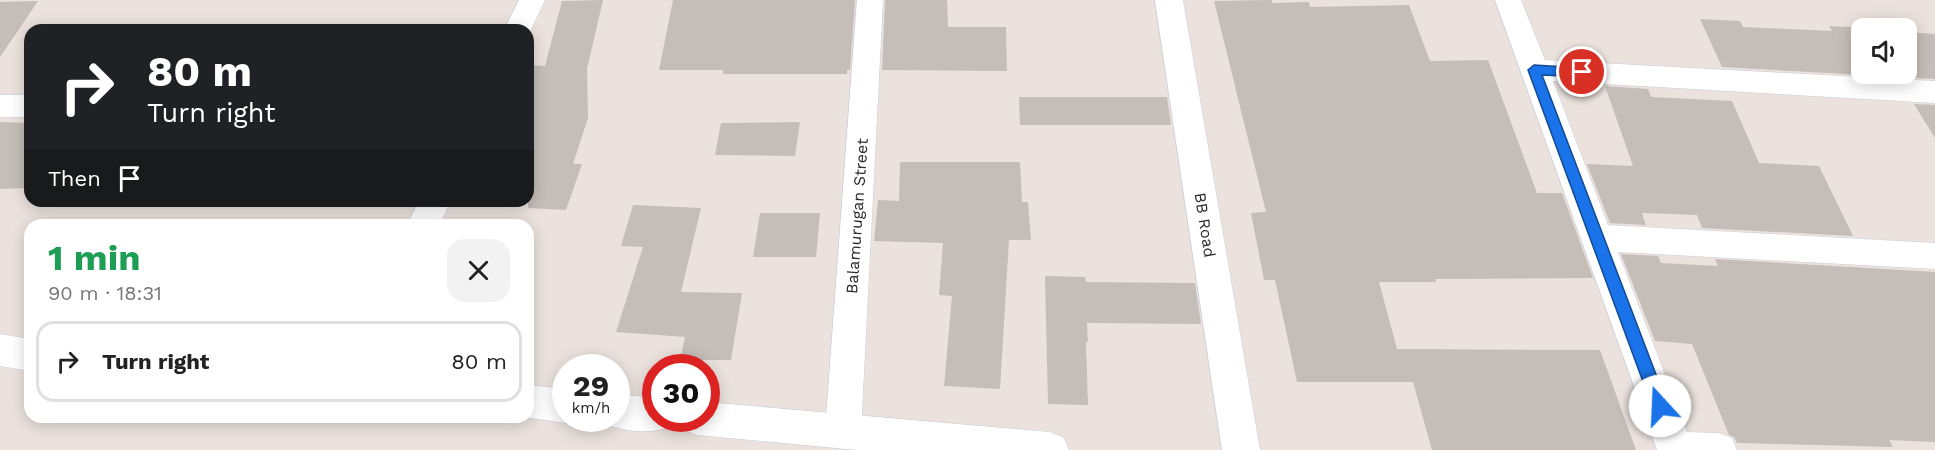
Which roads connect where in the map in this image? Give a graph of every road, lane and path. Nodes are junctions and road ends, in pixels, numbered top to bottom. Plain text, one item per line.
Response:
1 (532, 0) edge
2 (870, 0) edge
3 (1169, 0) edge
4 (1508, 0) edge
5 (521, 24) edge
6 (1534, 70) junction
7 (1935, 92) edge
8 (0, 106) edge
9 (24, 106) edge
10 (1599, 238) junction
11 (1935, 256) edge
12 (0, 350) edge
13 (24, 354) edge
14 (534, 403) edge
15 (552, 405) edge
16 (720, 420) edge
17 (843, 432) junction
18 (1675, 449) edge
19 (1050, 450) edge
20 (1241, 450) edge
21 (1719, 450) edge

1 - 5 street
2 - 17 street, Balamurugan Street
3 - 20 street, BB Road
4 - 6 street
6 - 7 street
6 - 10 street
8 - 9 street
10 - 11 street
10 - 18 street
12 - 13 street
14 - 15 street
16 - 17 street
17 - 19 street
18 - 21 street

